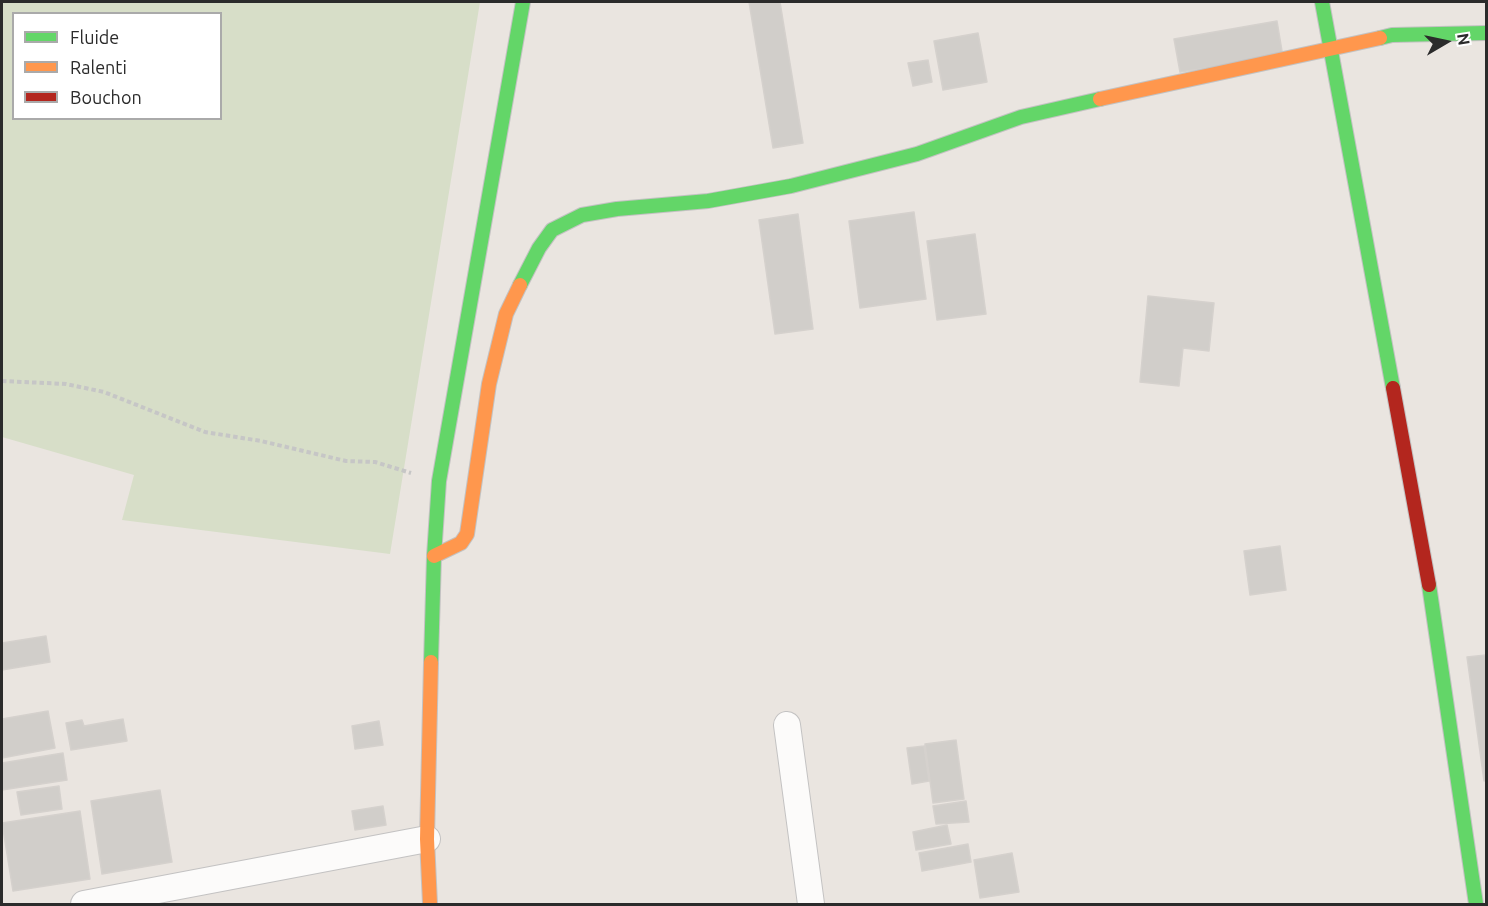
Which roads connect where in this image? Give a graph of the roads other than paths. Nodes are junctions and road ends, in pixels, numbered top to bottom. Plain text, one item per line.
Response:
1 (523, 2) edge
2 (1322, 2) edge
3 (1486, 33) edge
4 (1330, 48) junction
5 (434, 556) junction
6 (787, 725) dead end
7 (427, 839) junction
8 (84, 904) edge
9 (430, 904) edge
10 (811, 904) edge
11 (1476, 904) edge

1 - 5 street
2 - 4 street
3 - 4 street
4 - 5 street
4 - 11 street
5 - 7 street
6 - 10 street
7 - 8 street
7 - 9 street

